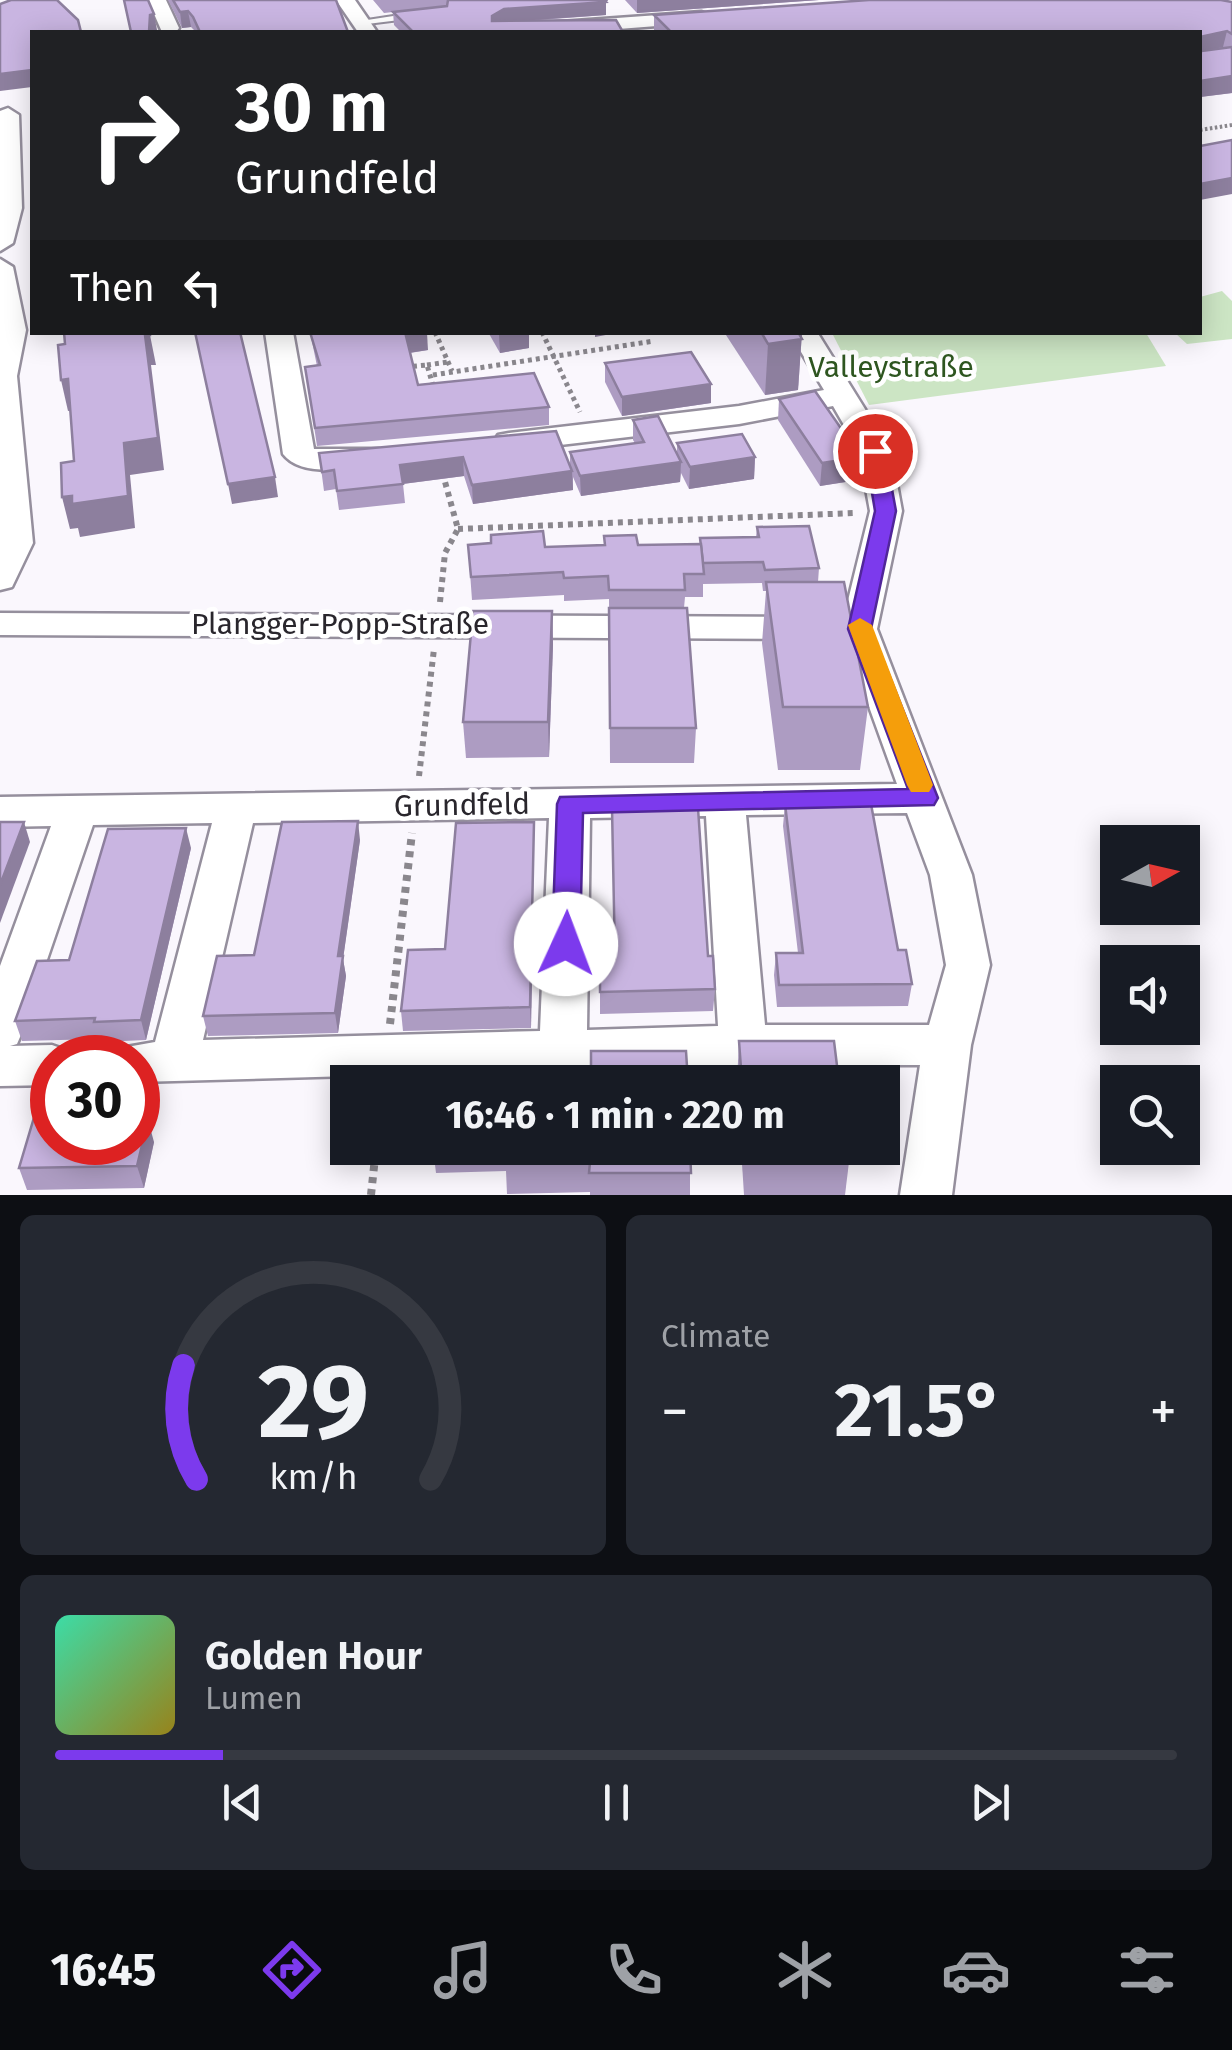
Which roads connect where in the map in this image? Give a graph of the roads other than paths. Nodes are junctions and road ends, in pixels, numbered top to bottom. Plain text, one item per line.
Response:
1 (157, 0) edge
2 (345, 0) edge
3 (631, 0) edge
4 (427, 15) edge
5 (713, 17) edge
6 (646, 26) edge
7 (363, 27) edge
8 (169, 28) dead end
9 (552, 30) edge
10 (30, 109) edge
11 (4, 116) edge
12 (21, 207) edge
13 (0, 243) edge
14 (0, 266) edge
15 (22, 329) edge
16 (279, 335) edge
17 (805, 335) edge
18 (1, 376) edge
19 (842, 396) junction
20 (478, 446) edge
21 (440, 450) edge
22 (0, 580) edge
23 (0, 624) edge
24 (859, 629) junction
25 (925, 798) junction
26 (724, 801) junction
27 (570, 804) junction
28 (236, 808) junction
29 (77, 811) junction
30 (0, 812) edge
31 (0, 1030) edge
32 (743, 1045) junction
33 (947, 1045) junction
34 (160, 1049) edge
35 (563, 1050) junction
36 (160, 1062) edge
37 (30, 1065) edge
38 (0, 1066) edge
39 (926, 1195) edge

1 - 8 street
2 - 7 street
3 - 6 street
4 - 7 lane
5 - 6 street
6 - 9 street
10 - 11 street
11 - 12 street
12 - 13 street
14 - 15 street
15 - 18 street
16 - 21 street
17 - 19 street
18 - 22 street
19 - 20 street
19 - 24 street
23 - 24 street, Plangger-Popp-Straße
24 - 25 street
25 - 26 street, Grundfeld
25 - 33 street
26 - 27 street, Grundfeld
26 - 32 street
27 - 28 street, Grundfeld
27 - 35 street
28 - 29 street, Grundfeld
28 - 34 street
29 - 30 street, Grundfeld
29 - 31 street
32 - 33 street
32 - 35 street
33 - 39 street
35 - 36 street
37 - 38 street

